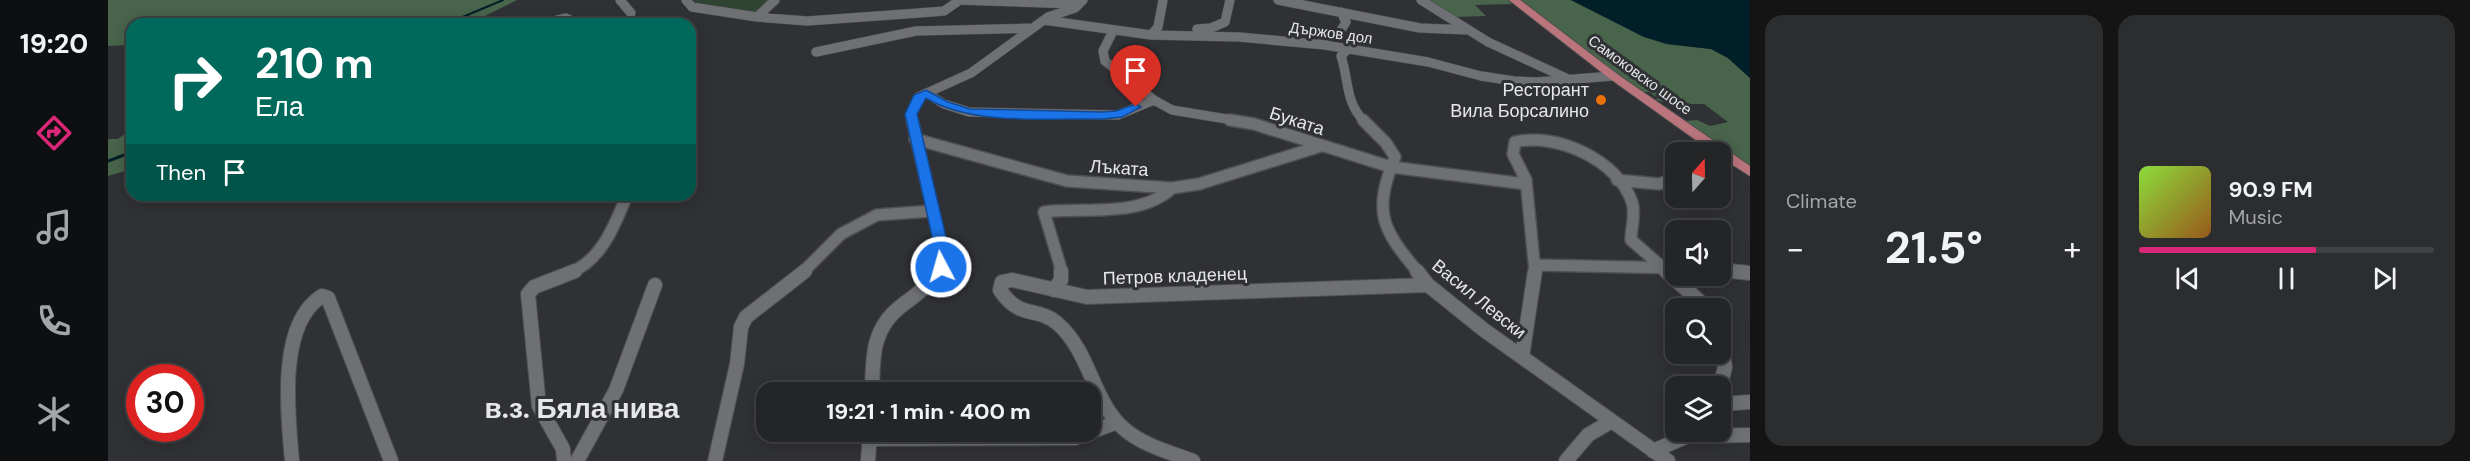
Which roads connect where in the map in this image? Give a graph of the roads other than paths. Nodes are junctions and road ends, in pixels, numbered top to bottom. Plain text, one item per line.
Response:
1 (620, 0) edge
2 (686, 0) edge
3 (775, 0) edge
4 (1163, 0) edge
5 (1230, 0) edge
6 (1278, 0) edge
7 (1333, 0) edge
8 (1421, 0) edge
9 (1514, 0) edge
10 (957, 1) edge
11 (1081, 2) edge
12 (1338, 11) junction
13 (631, 13) dead end
14 (757, 17) junction
15 (1044, 20) junction
16 (1033, 28) junction
17 (1469, 30) junction
18 (1113, 31) junction
19 (1151, 35) junction
20 (1319, 45) junction
21 (1347, 50) junction
22 (816, 52) dead end
23 (1613, 76) junction
24 (1566, 78) junction
25 (926, 93) junction
26 (1154, 100) junction
27 (915, 139) junction
28 (1322, 146) junction
29 (1391, 167) junction
30 (1750, 172) edge
31 (1617, 180) junction
32 (1665, 182) edge
33 (1526, 184) junction
34 (1172, 188) junction
35 (625, 201) edge
36 (931, 211) junction
37 (1536, 265) junction
38 (1660, 267) junction
39 (1665, 267) edge
40 (1731, 271) edge
41 (1750, 273) edge
42 (655, 285) dead end
43 (1428, 285) junction
44 (1054, 290) junction
45 (1699, 298) edge
46 (1522, 357) junction
47 (873, 382) edge
48 (1750, 402) edge
49 (1731, 403) edge
50 (1117, 422) junction
51 (1610, 422) junction
52 (1101, 428) edge
53 (1731, 435) edge
54 (1750, 435) edge
55 (869, 442) edge
56 (1675, 442) edge
57 (1653, 451) junction
58 (292, 461) edge
59 (391, 461) edge
60 (564, 461) edge
61 (577, 461) edge
62 (715, 461) edge
63 (868, 461) edge
64 (1193, 461) edge
65 (1566, 461) edge
66 (1668, 461) edge

1 - 13 street
2 - 14 street
3 - 14 street
4 - 19 street
5 - 19 street
6 - 12 street
7 - 12 street
8 - 17 street
9 - 23 main road, Самоковско шосе
10 - 11 street
10 - 14 street
11 - 15 street
12 - 17 street
12 - 20 street
15 - 16 street
15 - 18 street, Държов дол
16 - 22 street
16 - 25 street
17 - 24 street
18 - 19 street, Държов дол
18 - 26 street, Буката
19 - 20 street, Държов дол
20 - 21 street, Държов дол
21 - 24 street, Държов дол
21 - 29 street
23 - 24 street, Държов дол
23 - 30 main road, Самоковско шосе
25 - 26 street
25 - 27 street
26 - 28 street, Буката
27 - 34 street, Лъката
27 - 36 street
28 - 29 street, Буката
28 - 34 street, Лъката
29 - 33 street, Буката
29 - 43 street, Васил Левски
31 - 32 street
31 - 33 street
31 - 38 street
33 - 37 street
34 - 44 street
35 - 60 street
36 - 47 street
36 - 62 street
37 - 38 street
37 - 46 street
38 - 39 street
38 - 45 street
40 - 41 street
42 - 61 street
43 - 44 street, Петров кладенец
43 - 46 street, Васил Левски
44 - 50 street, Петров кладенец
46 - 51 street, Васил Левски
48 - 49 street
50 - 52 street
50 - 64 street
51 - 57 street, Васил Левски
51 - 65 street
53 - 54 street
55 - 63 street
56 - 57 street
57 - 66 street, Васил Левски
58 - 59 street

